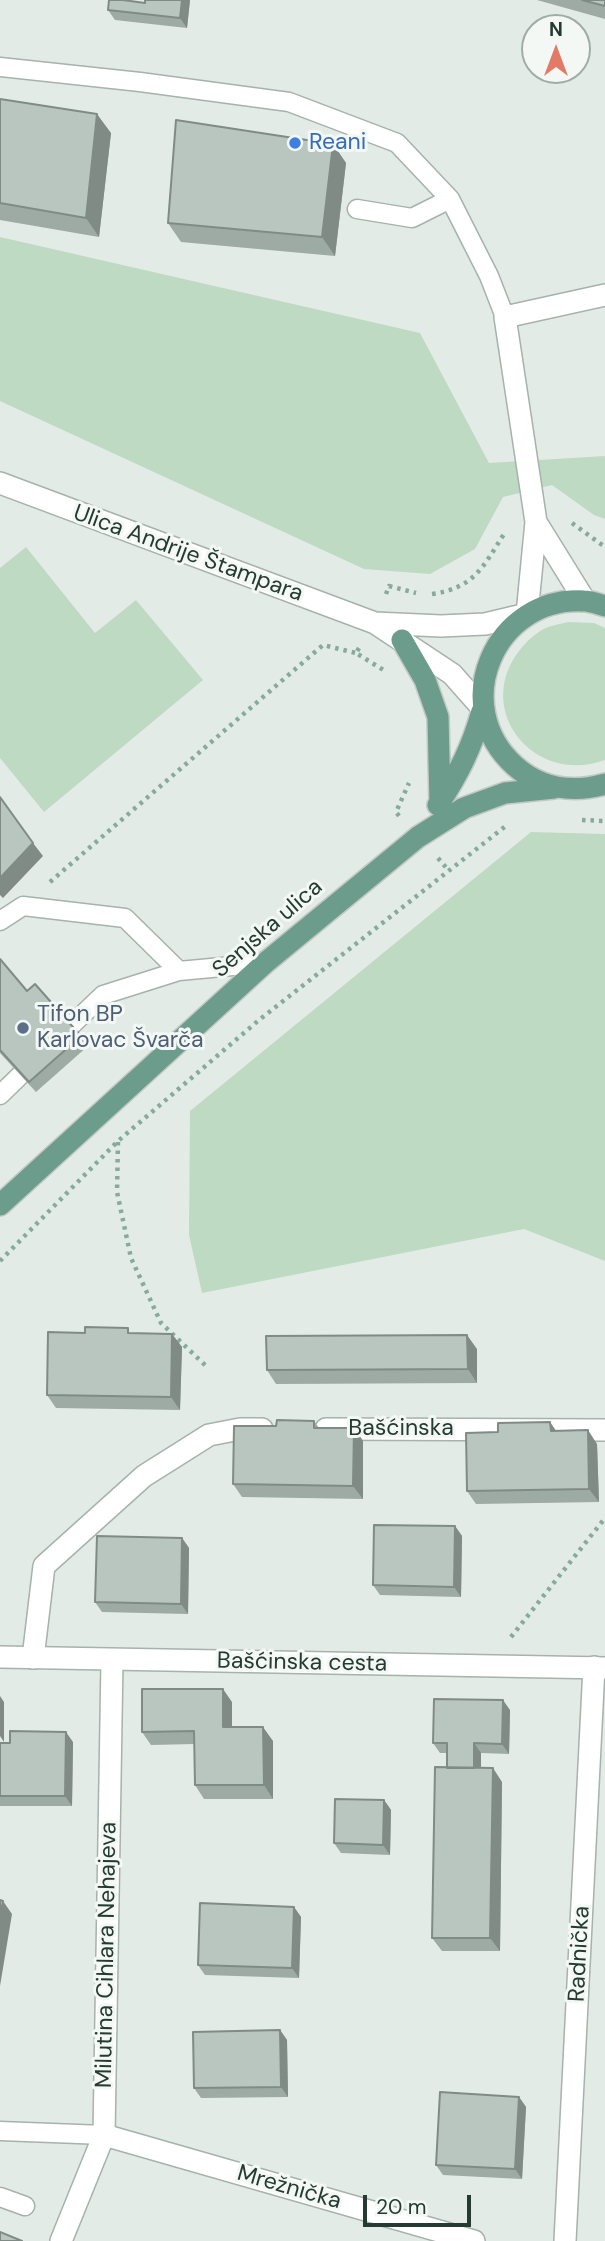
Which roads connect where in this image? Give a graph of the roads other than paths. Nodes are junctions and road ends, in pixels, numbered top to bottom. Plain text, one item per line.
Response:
1 (0, 67) edge
2 (450, 199) junction
3 (356, 209) dead end
4 (605, 295) edge
5 (505, 317) junction
6 (0, 483) edge
7 (536, 522) junction
8 (598, 602) edge
9 (527, 614) junction
10 (375, 623) junction
11 (402, 640) junction
12 (483, 709) junction
13 (605, 784) edge
14 (554, 788) junction
15 (440, 803) junction
16 (418, 837) junction
17 (0, 921) edge
18 (265, 963) junction
19 (179, 971) junction
20 (0, 1095) edge
21 (0, 1205) edge
22 (280, 1429) edge
23 (307, 1429) edge
24 (605, 1430) edge
25 (0, 1657) edge
26 (33, 1658) junction
27 (112, 1661) junction
28 (600, 1668) edge
29 (0, 2132) edge
30 (104, 2134) junction
31 (0, 2197) edge
32 (25, 2206) dead end
33 (61, 2241) edge
34 (474, 2241) edge
35 (565, 2241) edge

1 - 2 lane
2 - 3 lane
2 - 5 lane
4 - 5 street
5 - 7 street
6 - 10 street, Ulica Andrije Štampara
7 - 8 street
7 - 9 street
8 - 9 main road
9 - 10 street, Ulica Andrije Štampara
9 - 12 main road
10 - 11 street, Ulica Andrije Štampara
11 - 12 street, Ulica Andrije Štampara
11 - 15 main road
12 - 14 main road
12 - 15 main road, Senjska ulica
13 - 14 main road, Senjska ulica
14 - 16 main road, Senjska ulica
15 - 16 main road, Senjska ulica
16 - 18 main road, Senjska ulica
17 - 19 lane
18 - 19 lane
18 - 21 main road, Senjska ulica
19 - 20 lane
22 - 26 street
23 - 24 street, Bašćinska
25 - 26 street, Bašćinska cesta
26 - 27 street, Bašćinska cesta
27 - 28 street, Bašćinska cesta
27 - 30 street, Milutina Cihlara Nehajeva
28 - 35 street, Radnička
29 - 30 lane
30 - 33 street, Milutina Cihlara Nehajeva
30 - 34 street, Mrežnička
31 - 32 lane

